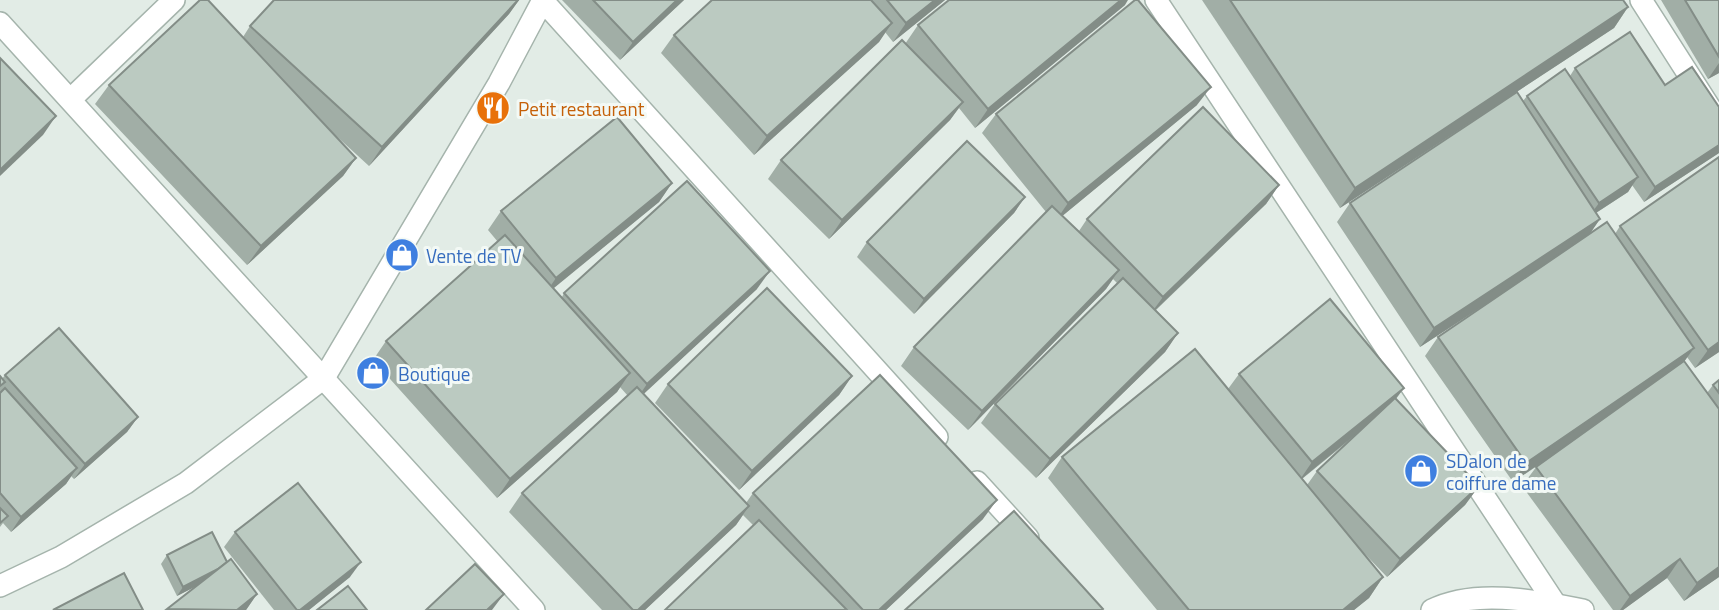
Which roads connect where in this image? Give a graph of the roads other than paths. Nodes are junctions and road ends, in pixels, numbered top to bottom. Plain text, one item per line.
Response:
1 (174, 0) edge
2 (1156, 0) edge
3 (1641, 0) edge
4 (543, 1) edge
5 (0, 23) edge
6 (71, 99) junction
7 (1719, 122) edge
8 (324, 378) junction
9 (1037, 548) edge
10 (0, 586) edge
11 (1556, 605) junction
12 (534, 610) edge
13 (1432, 610) edge
14 (1583, 610) edge

1 - 6 street
2 - 11 street
3 - 7 street
4 - 8 street
4 - 9 street
5 - 6 street
6 - 8 street
8 - 10 street
8 - 12 street
11 - 13 street
11 - 14 street

